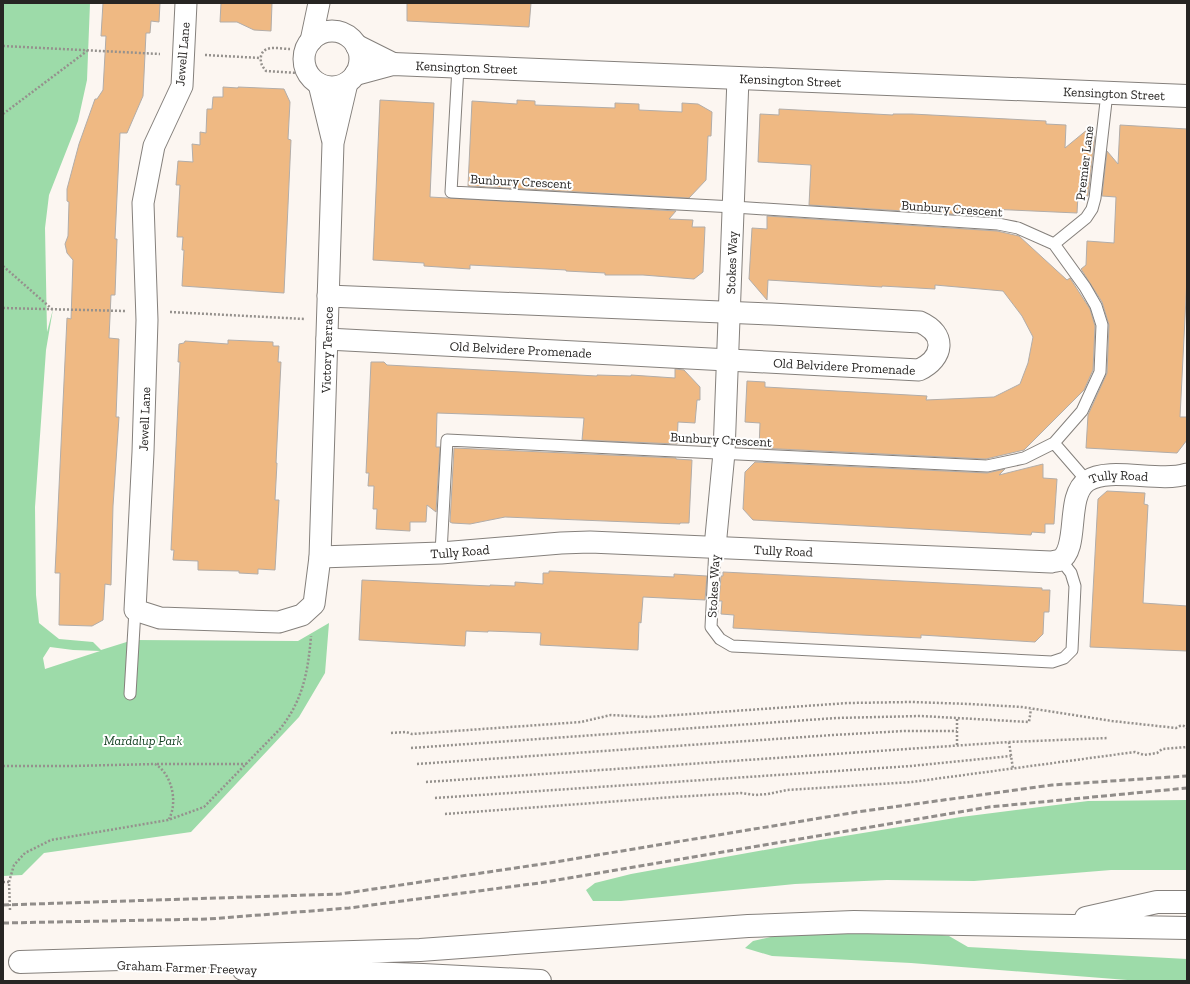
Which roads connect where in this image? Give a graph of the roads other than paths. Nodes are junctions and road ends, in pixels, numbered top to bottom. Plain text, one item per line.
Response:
1 (186, 3) edge
2 (319, 3) edge
3 (326, 3) edge
4 (337, 31) junction
5 (308, 45) junction
6 (358, 46) junction
7 (394, 64) junction
8 (458, 66) junction
9 (314, 78) junction
10 (738, 78) junction
11 (351, 79) junction
12 (1106, 92) junction
13 (1187, 96) edge
14 (333, 143) junction
15 (734, 207) junction
16 (1054, 244) junction
17 (328, 296) junction
18 (730, 312) junction
19 (327, 339) junction
20 (727, 360) junction
21 (1054, 443) junction
22 (724, 453) junction
23 (1187, 474) edge
24 (1087, 481) junction
25 (715, 547) junction
26 (441, 553) junction
27 (320, 557) junction
28 (1061, 560) junction
29 (135, 610) junction
30 (130, 694) dead end
31 (1187, 902) edge
32 (1054, 926) junction
33 (1187, 928) edge
34 (12, 962) edge
35 (540, 981) edge

1 - 29 street, Jewell Lane
2 - 5 street
3 - 4 street
4 - 5 street
4 - 6 street
5 - 9 street
6 - 7 main road, Kensington Street
6 - 11 street
7 - 8 main road, Kensington Street
7 - 11 main road, Kensington Street
8 - 10 main road, Kensington Street
8 - 15 lane, Bunbury Crescent
9 - 11 street
9 - 14 street, Victory Terrace
10 - 12 main road, Kensington Street
10 - 15 street, Stokes Way
11 - 14 street, Victory Terrace
12 - 13 main road, Kensington Street
12 - 16 lane, Premier Lane
14 - 17 street, Victory Terrace
15 - 16 lane, Bunbury Crescent
15 - 18 street, Stokes Way
16 - 21 lane, Bunbury Crescent
17 - 18 street, Old Belvidere Promenade
17 - 19 street, Victory Terrace
18 - 20 street, Stokes Way
18 - 20 street, Old Belvidere Promenade
19 - 20 street, Old Belvidere Promenade
19 - 27 street, Victory Terrace
20 - 22 street, Stokes Way
21 - 22 lane, Bunbury Crescent
21 - 24 lane
22 - 25 street, Stokes Way
22 - 26 lane, Bunbury Crescent
23 - 24 street, Tully Road
24 - 28 street, Tully Road
25 - 26 street, Tully Road
25 - 28 street, Tully Road
25 - 28 lane, Stokes Way
26 - 27 street, Tully Road
27 - 29 street
29 - 30 lane
31 - 32 main road
32 - 33 main road
32 - 34 main road
34 - 35 main road, Graham Farmer Freeway

